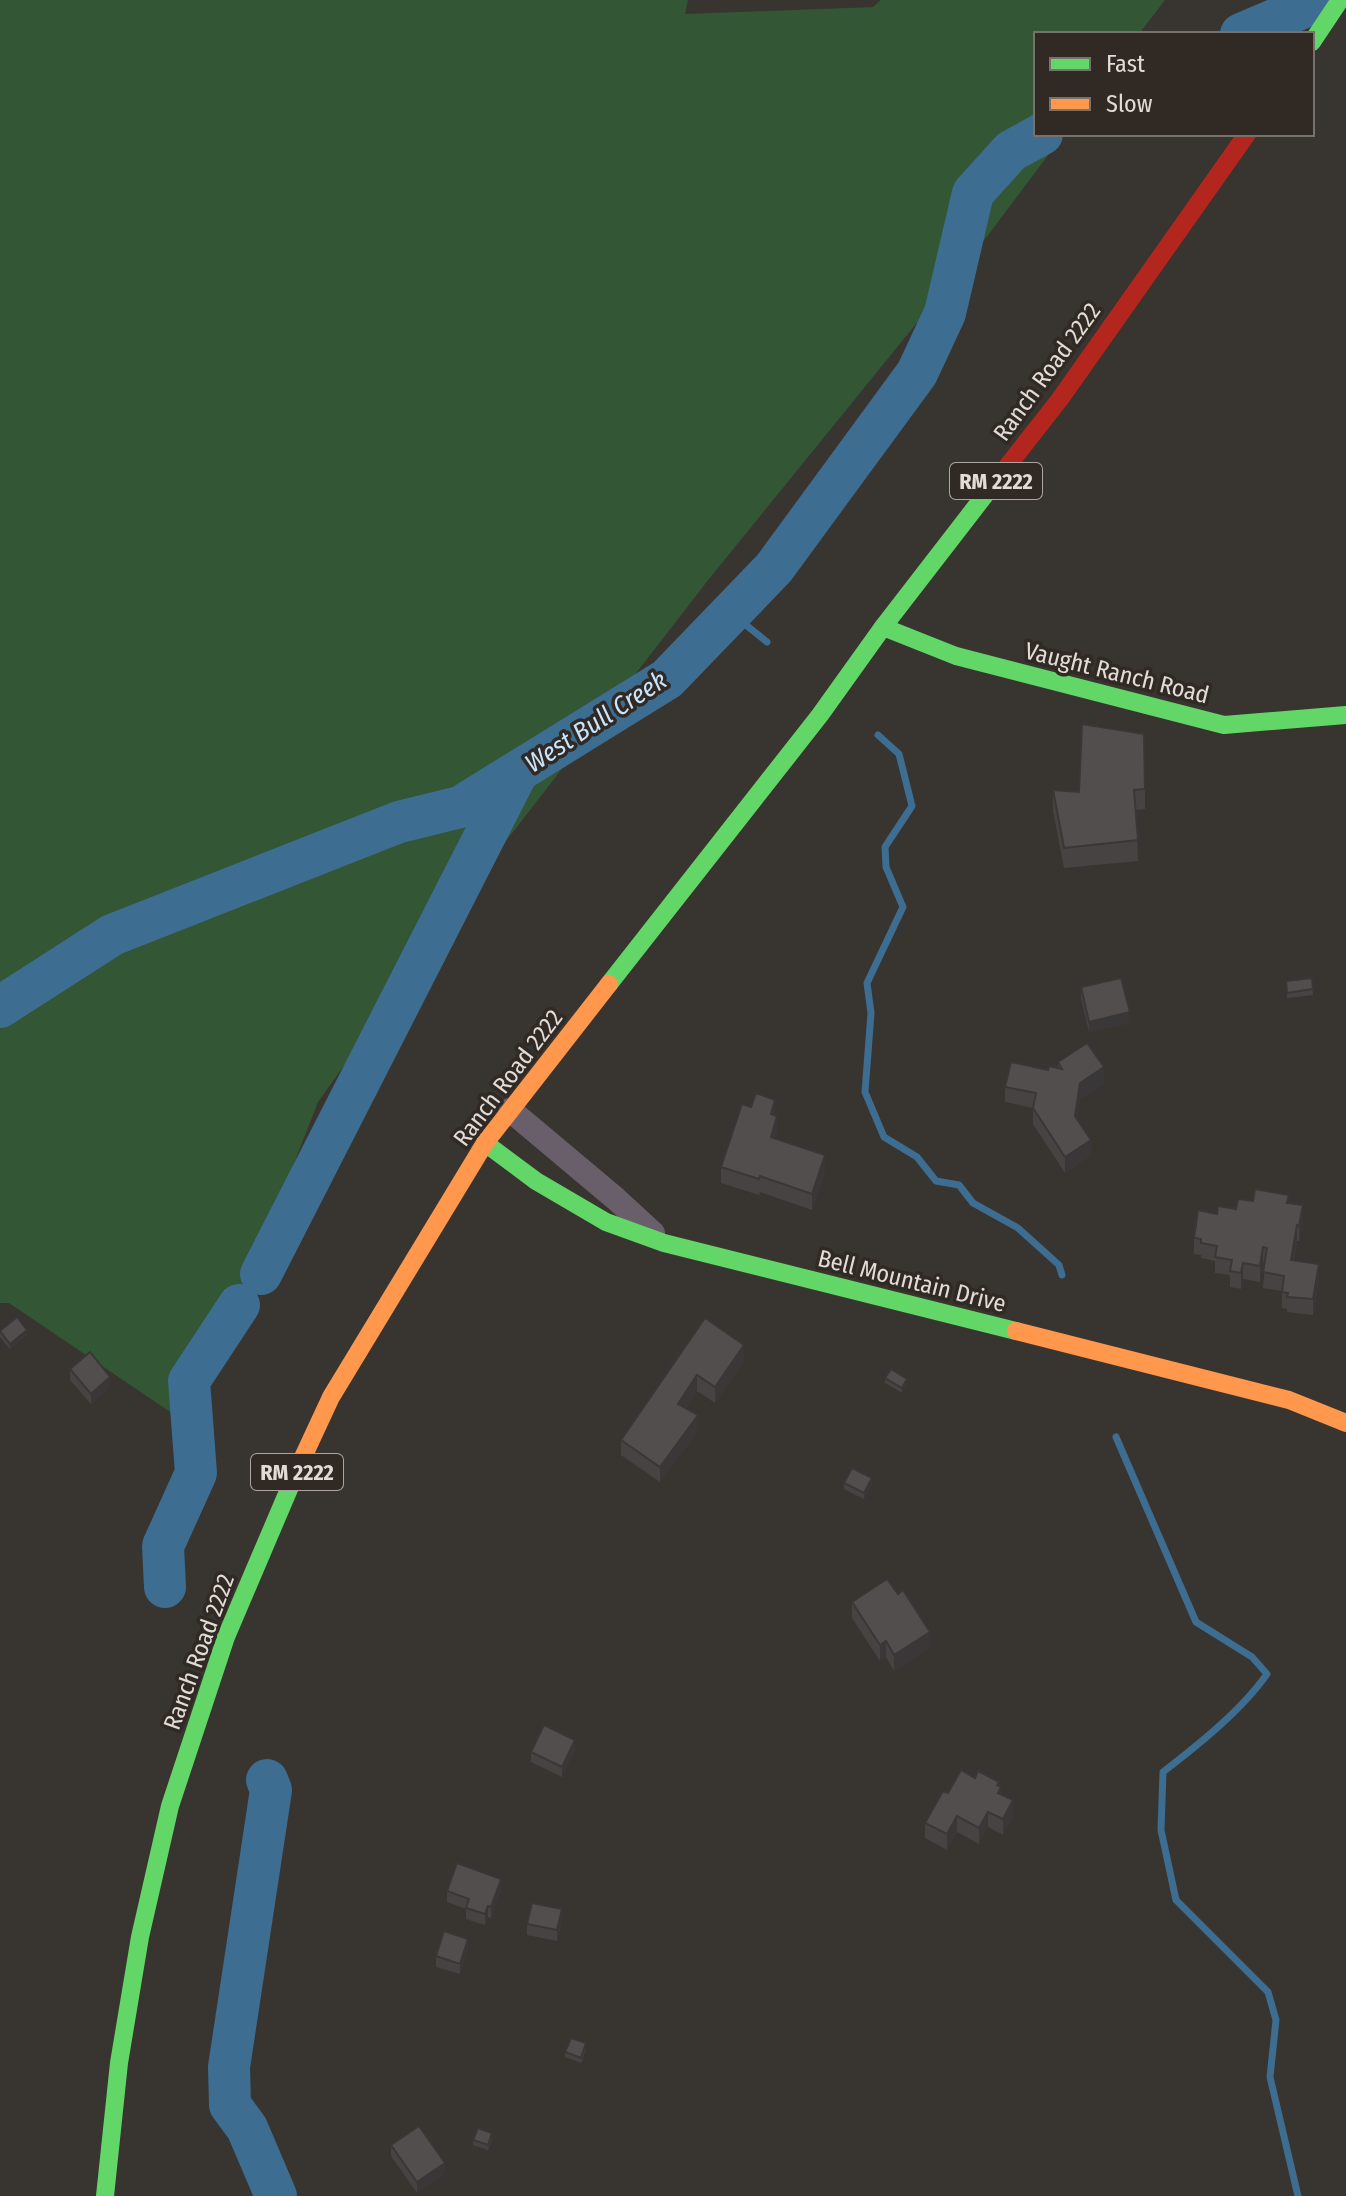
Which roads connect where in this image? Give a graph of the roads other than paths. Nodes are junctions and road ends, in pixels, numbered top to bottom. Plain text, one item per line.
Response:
1 (1340, 0) edge
2 (1317, 35) edge
3 (1246, 136) edge
4 (883, 627) junction
5 (1346, 715) edge
6 (510, 1110) junction
7 (485, 1143) junction
8 (664, 1243) junction
9 (1346, 1423) edge
10 (105, 2196) edge

1 - 2 main road
3 - 4 main road, Ranch Road 2222 / RM 2222
4 - 5 main road, Vaught Ranch Road
4 - 6 main road, Ranch Road 2222 / RM 2222
6 - 7 main road, Ranch Road 2222 / RM 2222
6 - 8 street
7 - 8 main road, Bell Mountain Drive
7 - 10 main road, Ranch Road 2222 / RM 2222
8 - 9 main road, Bell Mountain Drive

